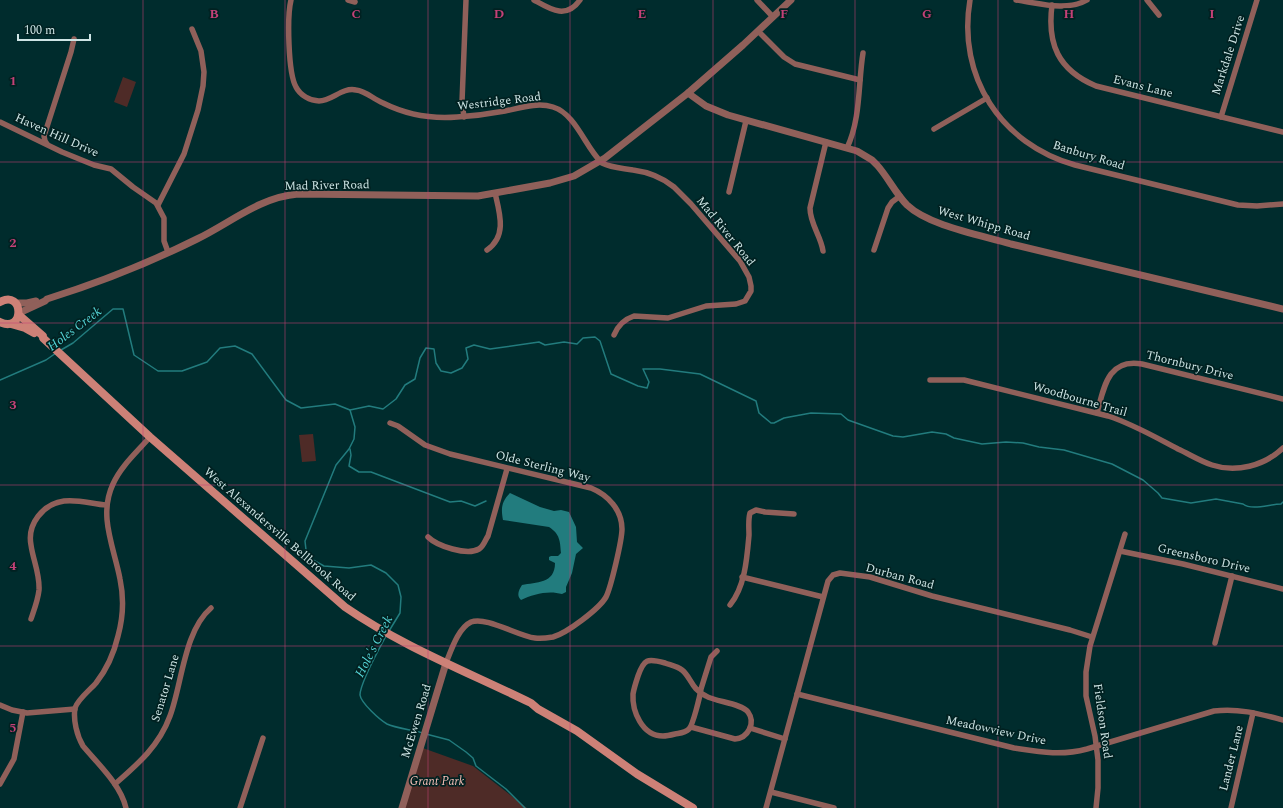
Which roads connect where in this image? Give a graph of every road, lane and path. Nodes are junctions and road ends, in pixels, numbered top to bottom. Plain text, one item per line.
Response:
1 (291, 0) edge
2 (348, 0) edge
3 (466, 0) edge
4 (534, 0) edge
5 (580, 0) edge
6 (757, 0) edge
7 (791, 0) edge
8 (970, 0) edge
9 (1016, 0) edge
10 (1087, 0) edge
11 (1147, 0) edge
12 (1257, 0) edge
13 (355, 2) dead end
14 (1052, 5) junction
15 (1159, 15) dead end
16 (773, 16) junction
17 (192, 29) dead end
18 (758, 31) junction
19 (74, 39) dead end
20 (863, 53) dead end
21 (860, 80) junction
22 (688, 93) junction
23 (987, 98) junction
24 (464, 117) junction
25 (1221, 117) junction
26 (746, 121) junction
27 (2, 123) edge
28 (934, 129) dead end
29 (1283, 132) edge
30 (826, 142) junction
31 (46, 144) junction
32 (848, 148) junction
33 (600, 161) junction
34 (729, 192) dead end
35 (495, 193) junction
36 (900, 196) junction
37 (1283, 204) edge
38 (158, 205) junction
39 (487, 250) dead end
40 (874, 250) dead end
41 (823, 251) dead end
42 (168, 252) junction
43 (0, 293) edge
44 (47, 299) junction
45 (0, 302) edge
46 (13, 302) junction
47 (1283, 309) edge
48 (19, 314) junction
49 (0, 322) edge
50 (11, 324) junction
51 (614, 335) dead end
52 (44, 338) junction
53 (930, 380) dead end
54 (1283, 399) edge
55 (1097, 413) junction
56 (390, 423) dead end
57 (150, 437) junction
58 (1283, 448) edge
59 (507, 469) junction
60 (106, 505) junction
61 (794, 514) dead end
62 (1125, 534) dead end
63 (428, 537) dead end
64 (1120, 550) junction
65 (1232, 576) junction
66 (742, 577) junction
67 (1283, 589) edge
68 (823, 597) junction
69 (730, 605) dead end
70 (211, 608) dead end
71 (31, 619) dead end
72 (1092, 637) junction
73 (1215, 643) dead end
74 (717, 650) dead end
75 (446, 663) junction
76 (700, 693) junction
77 (797, 694) junction
78 (0, 705) edge
79 (75, 709) junction
80 (23, 712) junction
81 (1254, 713) junction
82 (1283, 720) edge
83 (691, 727) junction
84 (750, 728) junction
85 (263, 738) dead end
86 (785, 739) junction
87 (1096, 746) junction
88 (0, 784) edge
89 (114, 784) junction
90 (771, 792) junction
91 (126, 808) edge
92 (240, 808) edge
93 (402, 808) edge
94 (693, 808) edge
95 (766, 808) edge
96 (834, 808) edge
97 (1096, 808) edge
98 (1231, 808) edge

1 - 24 street, Westridge Road
2 - 13 street
3 - 24 street
4 - 5 street
6 - 16 street
7 - 16 street, Mad River Road
8 - 23 street, Banbury Road
9 - 14 street
10 - 14 street
11 - 15 street
12 - 25 street, Markdale Drive
14 - 25 street, Evans Lane
16 - 18 street, Mad River Road
17 - 38 street
18 - 21 street
18 - 22 street, Mad River Road
19 - 31 street
20 - 21 street
21 - 32 street
22 - 26 street, West Whipp Road
22 - 33 street, Mad River Road
23 - 28 street
23 - 37 street, Banbury Road
24 - 33 street, Westridge Road
25 - 29 street, Evans Lane
26 - 30 street, West Whipp Road
26 - 34 street
27 - 31 street, Haven Hill Drive
30 - 32 street, West Whipp Road
30 - 41 street
31 - 38 street, Haven Hill Drive
32 - 36 street, West Whipp Road
33 - 35 street, Mad River Road
33 - 51 street, Mad River Road
35 - 39 street
35 - 42 street, Mad River Road
36 - 40 street
36 - 47 street, West Whipp Road
38 - 42 street
42 - 44 street, Mad River Road
43 - 46 main road
44 - 46 street, Mad River Road
44 - 48 street, Mad River Road
45 - 46 main road
46 - 48 main road
48 - 50 main road
48 - 52 main road, West Alexandersville Bellbrook Road
49 - 50 main road, West Alexandersville Bellbrook Road
50 - 52 main road, West Alexandersville Bellbrook Road
52 - 57 main road, West Alexandersville Bellbrook Road
53 - 55 street, Woodbourne Trail
54 - 55 street, Thornbury Drive
55 - 58 street, Woodbourne Trail
56 - 59 street, Olde Sterling Way
57 - 60 street
57 - 75 main road, West Alexandersville Bellbrook Road
59 - 63 street
59 - 75 street, Olde Sterling Way
60 - 71 street
60 - 79 street
61 - 66 street
62 - 64 street
64 - 65 street, Greensboro Drive
64 - 72 street
65 - 67 street, Greensboro Drive
65 - 73 street
66 - 68 street
66 - 69 street
68 - 72 street, Durban Road
68 - 77 street, Durban Road
70 - 89 street, Senator Lane
72 - 87 street, Fieldson Road
74 - 76 street
75 - 93 street, McEwen Road
75 - 94 main road, West Alexandersville Bellbrook Road
76 - 83 street
76 - 83 street
76 - 84 street
77 - 86 street, Durban Road
77 - 87 street, Meadowview Drive
78 - 80 street
79 - 80 street
79 - 89 street
80 - 88 street
81 - 82 street, Meadowview Drive
81 - 87 street, Meadowview Drive
81 - 98 street, Lander Lane
83 - 84 street
84 - 86 street
85 - 92 street
86 - 90 street, Durban Road
87 - 97 street, Fieldson Road
89 - 91 street
90 - 95 street, Durban Road
90 - 96 street

